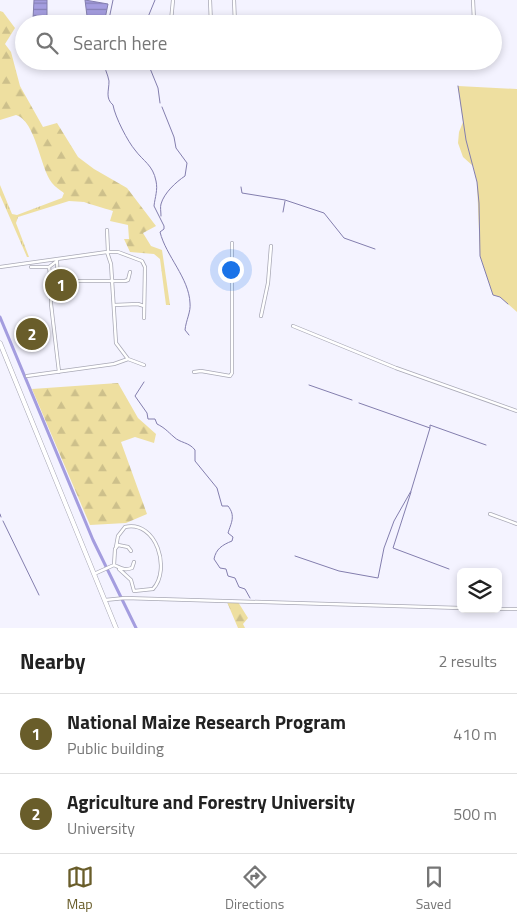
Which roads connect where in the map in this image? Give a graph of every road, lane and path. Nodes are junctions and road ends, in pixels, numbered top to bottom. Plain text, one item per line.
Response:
1 (173, 0) edge
2 (210, 0) edge
3 (234, 0) edge
4 (473, 0) edge
5 (172, 15) edge
6 (211, 15) edge
7 (235, 15) edge
8 (474, 15) edge
9 (107, 230) dead end
10 (232, 243) dead end
11 (271, 246) dead end
12 (108, 252) junction
13 (57, 260) junction
14 (0, 267) edge
15 (32, 267) dead end
16 (49, 267) junction
17 (130, 272) dead end
18 (58, 280) junction
19 (51, 281) junction
20 (112, 281) junction
21 (114, 305) junction
22 (144, 306) junction
23 (261, 316) dead end
24 (144, 318) dead end
25 (293, 326) dead end
26 (0, 343) edge
27 (128, 359) junction
28 (144, 365) dead end
29 (59, 372) junction
30 (194, 372) dead end
31 (28, 376) dead end
32 (517, 412) edge
33 (490, 514) dead end
34 (517, 524) edge
35 (116, 547) junction
36 (130, 552) dead end
37 (134, 562) dead end
38 (114, 565) junction
39 (119, 569) junction
40 (94, 574) junction
41 (105, 600) junction
42 (457, 608) edge
43 (502, 609) edge
44 (517, 609) edge
45 (116, 628) edge

1 - 5 street
2 - 6 street
3 - 7 street
4 - 8 street
9 - 12 street
10 - 30 street
11 - 23 street
12 - 13 street
12 - 20 street
12 - 22 street
13 - 14 street
13 - 16 street
13 - 18 street
15 - 16 street
16 - 19 street
17 - 20 street
18 - 19 street
18 - 20 street
19 - 29 street
20 - 21 street
21 - 22 street
21 - 27 street
22 - 24 street
25 - 32 street
26 - 40 main road
27 - 28 street
27 - 29 street
29 - 31 street
33 - 34 street
35 - 36 street
35 - 38 street
35 - 39 street
37 - 39 street
38 - 39 street
38 - 40 street
40 - 41 main road
41 - 42 street
41 - 45 main road
43 - 44 street

